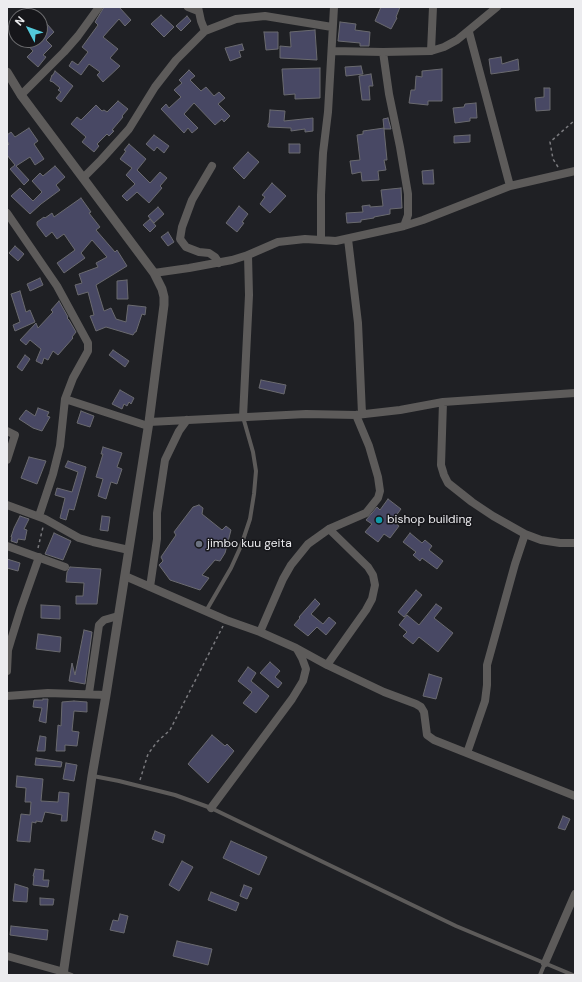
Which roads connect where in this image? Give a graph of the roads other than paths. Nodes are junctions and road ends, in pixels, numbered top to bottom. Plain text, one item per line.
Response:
1 (99, 7) edge
2 (188, 7) edge
3 (334, 7) edge
4 (433, 7) edge
5 (497, 7) edge
6 (198, 9) edge
7 (332, 27) junction
8 (205, 31) junction
9 (469, 32) junction
10 (332, 50) junction
11 (431, 51) junction
12 (383, 52) junction
13 (7, 72) edge
14 (22, 95) junction
15 (212, 166) dead end
16 (575, 171) edge
17 (83, 178) junction
18 (510, 186) junction
19 (7, 213) edge
20 (404, 226) junction
21 (348, 239) junction
22 (321, 240) junction
23 (248, 255) junction
24 (219, 263) junction
25 (154, 273) junction
26 (575, 393) edge
27 (66, 399) junction
28 (443, 402) junction
29 (359, 414) junction
30 (243, 417) junction
31 (187, 420) junction
32 (148, 424) junction
33 (7, 431) edge
34 (7, 460) edge
35 (7, 505) edge
36 (42, 518) junction
37 (329, 529) junction
38 (525, 534) junction
39 (575, 543) edge
40 (7, 546) edge
41 (129, 550) junction
42 (38, 556) junction
43 (65, 567) dead end
44 (125, 576) junction
45 (150, 587) junction
46 (206, 612) junction
47 (118, 616) junction
48 (260, 632) junction
49 (296, 648) junction
50 (328, 665) junction
51 (7, 671) edge
52 (89, 693) junction
53 (106, 694) junction
54 (7, 696) edge
55 (466, 753) junction
56 (92, 776) junction
57 (575, 796) edge
58 (211, 808) junction
59 (575, 894) edge
60 (7, 956) edge
61 (545, 963) junction
62 (66, 974) edge
63 (540, 975) edge
64 (573, 975) edge

1 - 14 street
2 - 6 street
3 - 7 street
4 - 11 street
5 - 9 street
6 - 8 street
7 - 8 street
7 - 10 street
8 - 17 street
9 - 11 street
9 - 18 street
10 - 12 street
10 - 22 street
11 - 12 street
12 - 20 street
13 - 14 street
14 - 17 street
15 - 24 street
16 - 18 street
17 - 25 street
18 - 20 street
19 - 27 street
20 - 21 street
21 - 22 street
21 - 29 street
22 - 23 street
23 - 24 street
23 - 30 street
24 - 25 street
25 - 32 street
26 - 28 street
27 - 32 street
27 - 36 street
28 - 29 street
28 - 38 street
29 - 30 street
29 - 37 street
30 - 31 street
30 - 46 lane
31 - 32 street
31 - 45 street
32 - 41 street
33 - 34 street
35 - 36 street
36 - 41 street
37 - 48 street
37 - 50 street
38 - 39 street
38 - 55 street
40 - 42 street
41 - 44 street
42 - 43 street
42 - 51 street
44 - 45 street
44 - 47 street
45 - 46 street
46 - 48 street
47 - 52 street
47 - 53 street
48 - 49 street
49 - 50 street
49 - 58 street
50 - 55 street
52 - 53 street
52 - 54 street
53 - 56 street
55 - 57 street
56 - 58 lane
56 - 62 street
58 - 61 lane
59 - 61 street
60 - 62 street
61 - 63 lane
61 - 64 lane

